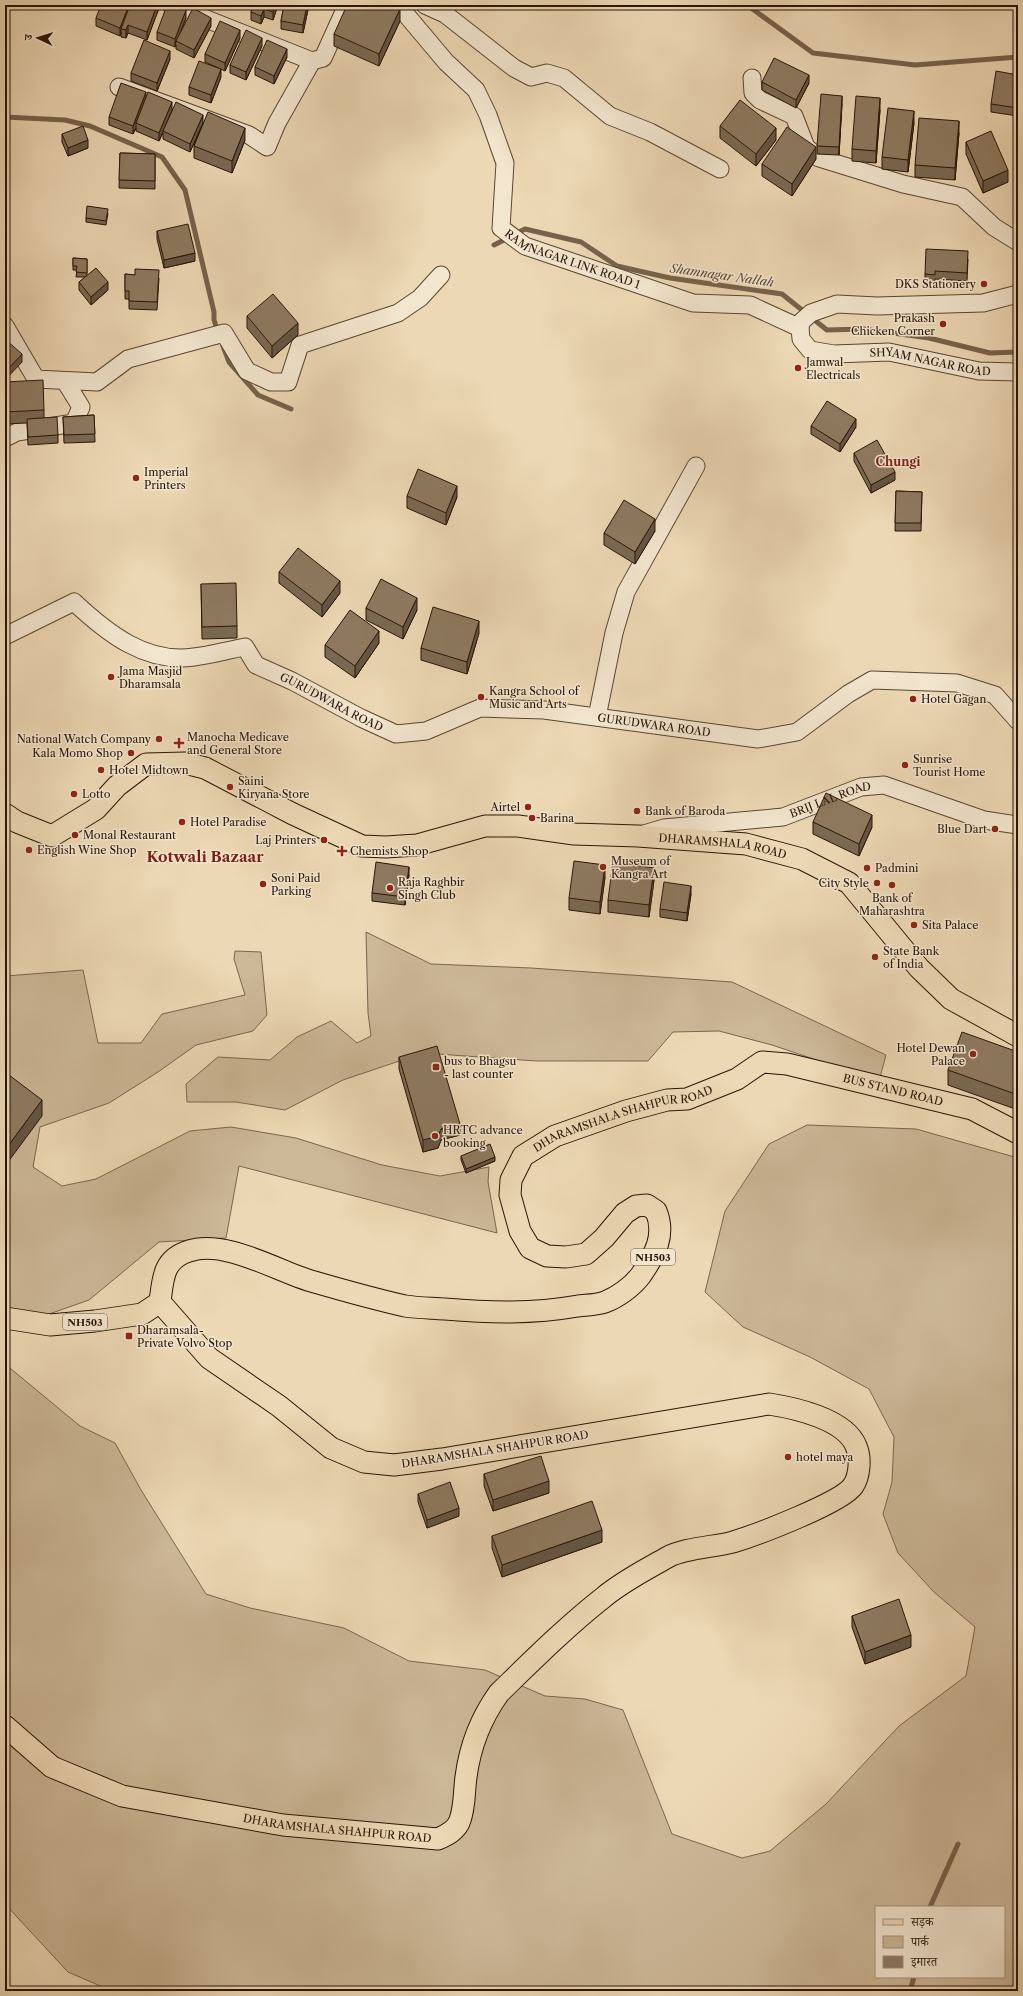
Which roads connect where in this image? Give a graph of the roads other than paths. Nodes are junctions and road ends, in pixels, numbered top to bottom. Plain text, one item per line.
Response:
1 (171, 5) edge
2 (347, 5) edge
3 (398, 5) edge
4 (425, 5) edge
5 (312, 60) junction
6 (752, 78) dead end
7 (119, 87) edge
8 (720, 169) dead end
9 (1018, 242) edge
10 (441, 275) dead end
11 (1018, 294) edge
12 (804, 321) junction
13 (5, 326) edge
14 (1018, 372) edge
15 (65, 381) junction
16 (5, 438) edge
17 (696, 466) dead end
18 (5, 636) edge
19 (597, 717) junction
20 (1018, 721) edge
21 (5, 814) edge
22 (1018, 825) edge
23 (638, 836) junction
24 (1018, 1036) edge
25 (762, 1062) joint
26 (1018, 1133) edge
27 (160, 1302) junction
28 (5, 1318) edge
29 (5, 1726) edge

1 - 5 street
2 - 5 street
3 - 12 street, RAMNAGAR LINK ROAD 1
4 - 8 street
5 - 7 street
6 - 9 street
10 - 15 street
11 - 12 street
12 - 14 street, SHYAM NAGAR ROAD
13 - 15 street
15 - 16 street
17 - 19 street
18 - 19 street, GURUDWARA ROAD
19 - 20 street, GURUDWARA ROAD
21 - 23 main road, DHARAMSHALA ROAD
22 - 23 street, BRIJ LAL ROAD
23 - 24 main road, DHARAMSHALA ROAD
25 - 26 main road, BUS STAND ROAD / NH503
25 - 27 main road, DHARAMSHALA SHAHPUR ROAD / NH503
27 - 28 main road, NH503
27 - 29 main road, DHARAMSHALA SHAHPUR ROAD

